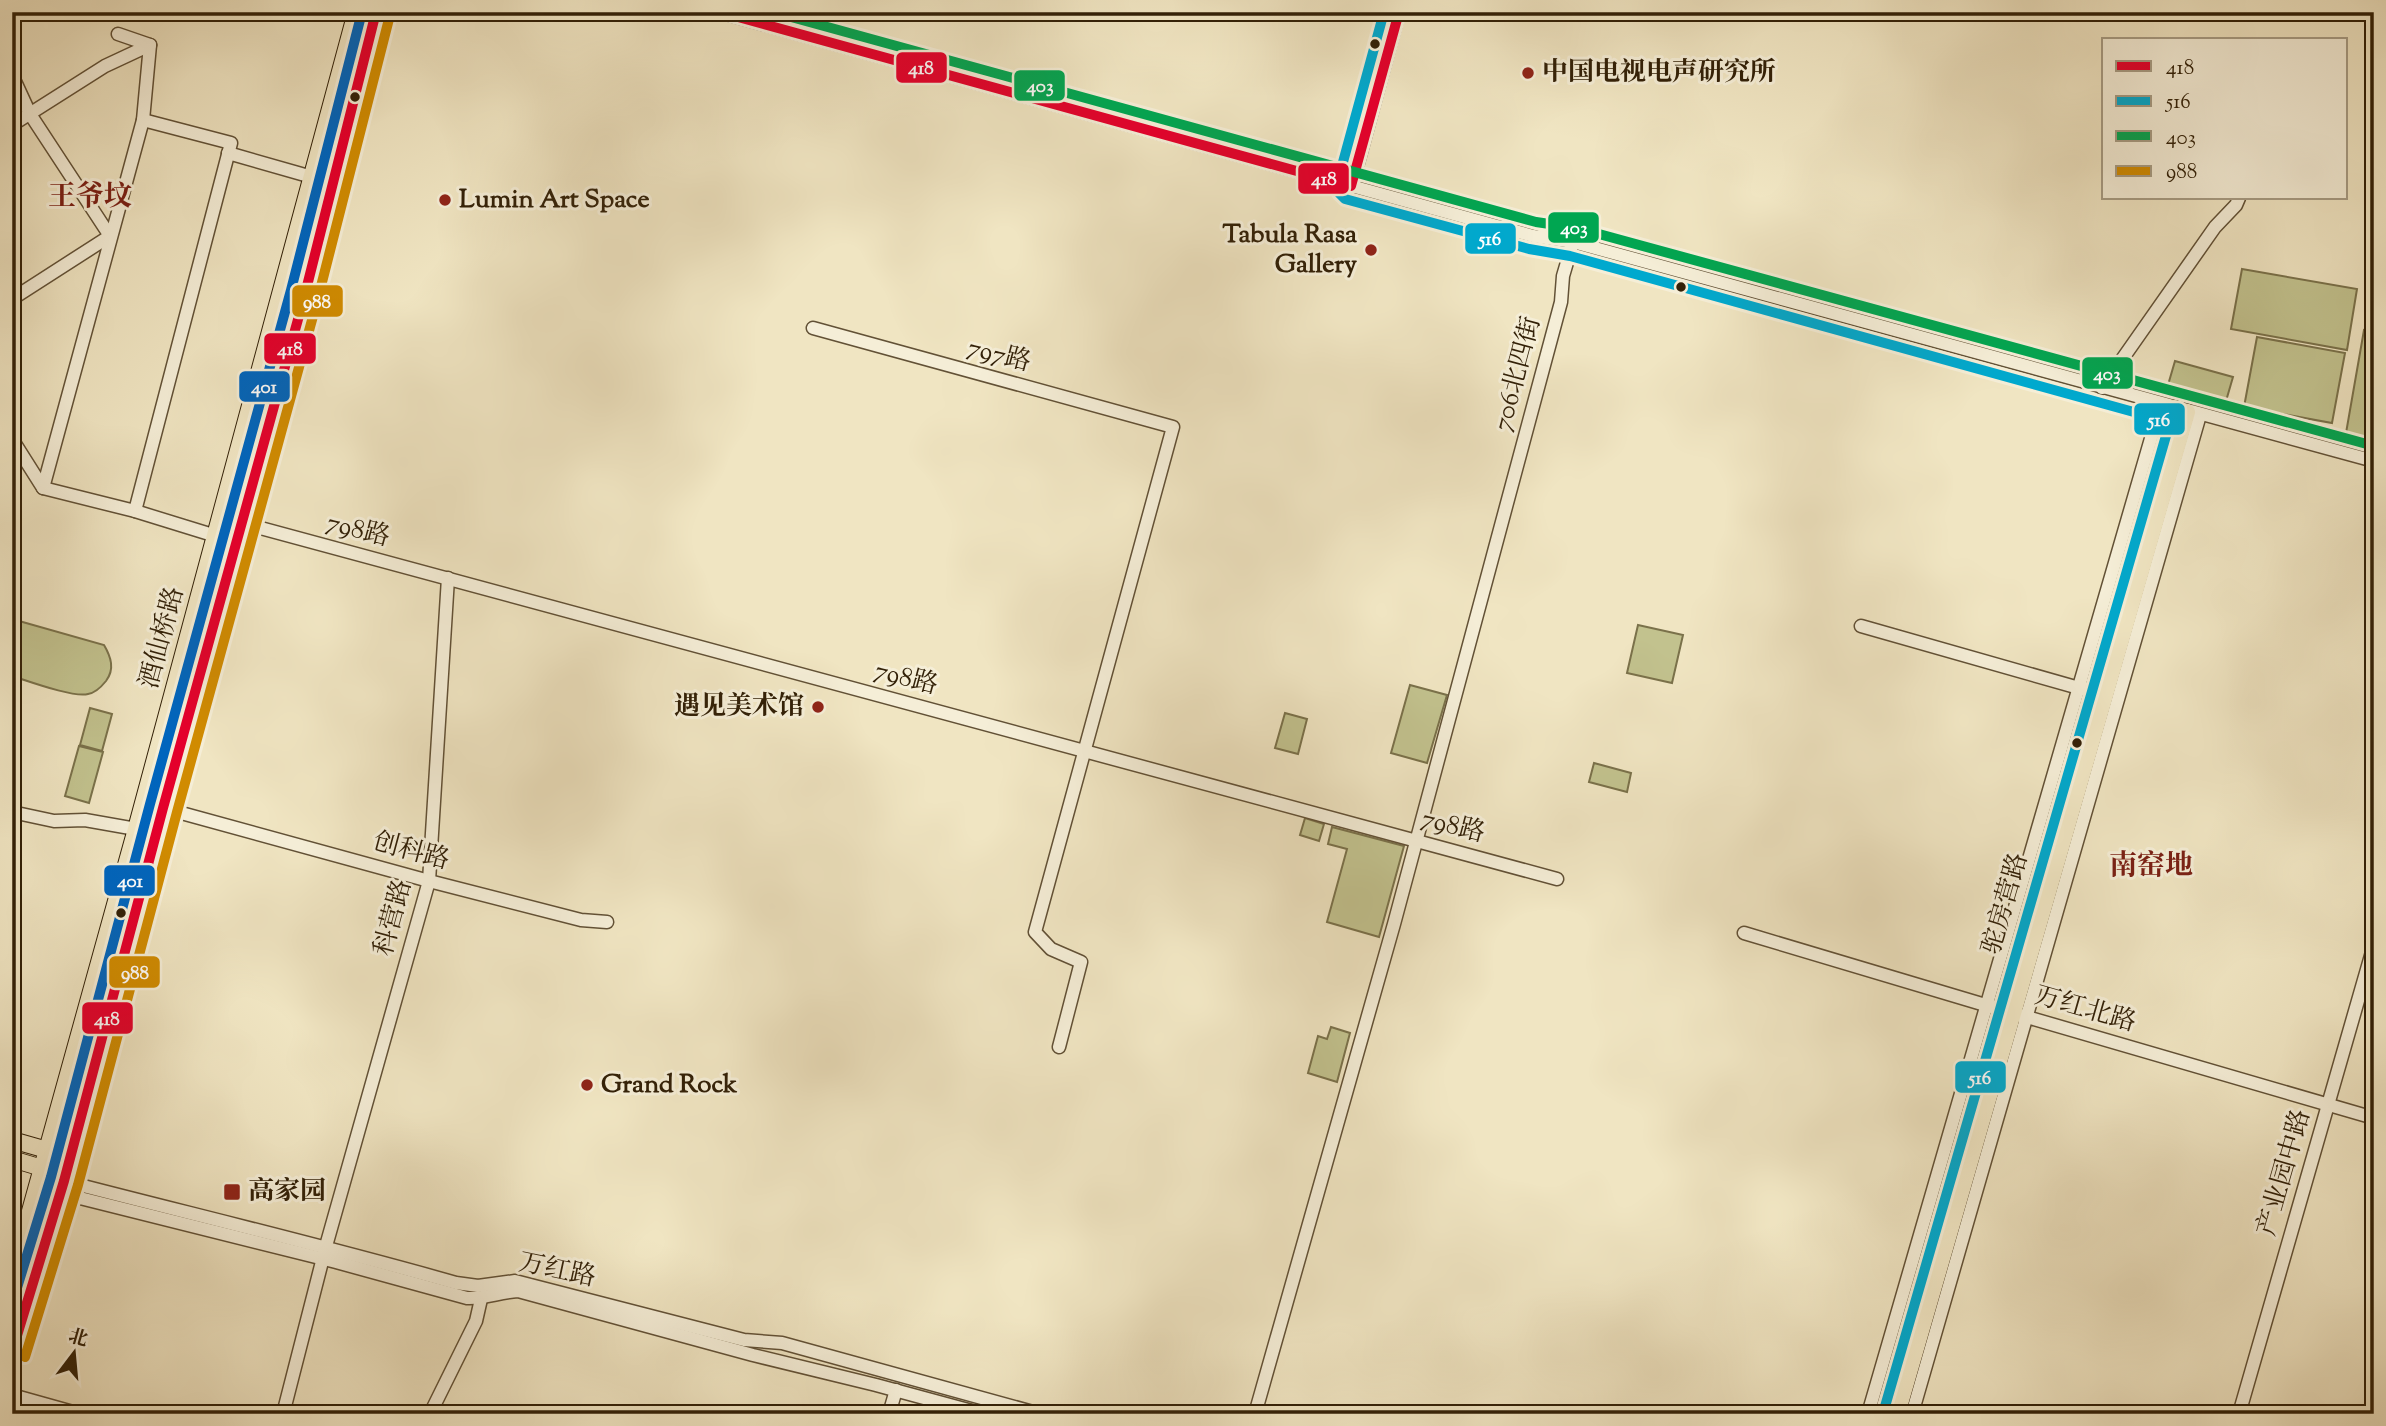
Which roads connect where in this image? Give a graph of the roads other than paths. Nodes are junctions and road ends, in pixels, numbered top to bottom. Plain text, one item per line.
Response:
1 (356, 12) edge
2 (376, 12) edge
3 (719, 12) edge
4 (764, 12) edge
5 (1399, 12) edge
6 (118, 34) dead end
7 (150, 45) junction
8 (12, 75) edge
9 (30, 114) junction
10 (143, 120) junction
11 (12, 125) edge
12 (228, 153) junction
13 (312, 177) junction
14 (1353, 180) junction
15 (2238, 200) edge
16 (110, 236) junction
17 (1573, 242) junction
18 (12, 299) edge
19 (813, 328) dead end
20 (2102, 388) junction
21 (2181, 410) junction
22 (12, 439) edge
23 (2374, 461) edge
24 (43, 488) junction
25 (135, 511) junction
26 (242, 523) junction
27 (216, 536) junction
28 (448, 578) junction
29 (1861, 626) dead end
30 (2086, 690) junction
31 (1084, 751) junction
32 (163, 808) junction
33 (12, 812) edge
34 (136, 829) junction
35 (1416, 840) junction
36 (1558, 879) dead end
37 (429, 881) junction
38 (607, 922) dead end
39 (1744, 933) dead end
40 (2374, 945) edge
41 (2007, 1011) junction
42 (1059, 1047) dead end
43 (2328, 1105) junction
44 (2374, 1118) edge
45 (12, 1140) edge
46 (47, 1150) junction
47 (12, 1159) edge
48 (42, 1168) junction
49 (62, 1187) junction
50 (325, 1253) junction
51 (12, 1276) edge
52 (481, 1299) junction
53 (12, 1353) edge
54 (896, 1390) junction
55 (12, 1395) edge
56 (890, 1413) edge
57 (80, 1414) edge
58 (283, 1414) edge
59 (430, 1414) edge
60 (983, 1414) edge
61 (1040, 1414) edge
62 (1255, 1414) edge
63 (1868, 1414) edge
64 (1884, 1414) edge
65 (1897, 1414) edge
66 (1912, 1414) edge
67 (2239, 1414) edge

1 - 13 main road, 酒仙桥路
2 - 26 main road, 酒仙桥路
3 - 14 street
4 - 14 street
5 - 14 street
6 - 7 street
7 - 9 street
7 - 10 street
8 - 9 street
9 - 11 street
9 - 16 street
10 - 12 street
10 - 16 street
12 - 13 street
12 - 25 street
13 - 27 main road, 酒仙桥路
14 - 17 street
15 - 20 street
16 - 18 street
16 - 24 street
17 - 20 street
17 - 35 street, 706北四街
19 - 31 street, 797路
20 - 21 street
21 - 23 street
21 - 30 main road, 驼房营路
21 - 41 main road, 驼房营路
22 - 24 street
24 - 25 street
25 - 27 street
26 - 28 street, 798路
26 - 32 main road, 酒仙桥路
27 - 34 main road, 酒仙桥路
28 - 31 street, 798路
28 - 37 street, 科营路
29 - 30 street
30 - 41 main road, 驼房营路
31 - 35 street, 798路
31 - 42 street
32 - 37 street, 创科路
32 - 49 main road, 酒仙桥路
33 - 34 street
34 - 46 main road, 酒仙桥路
35 - 36 street, 798路
35 - 62 street, 706北四街
37 - 38 street, 创科路
37 - 50 street, 科营路
39 - 41 street, 万红北路
40 - 43 street, 产业园中路
41 - 43 street, 万红北路
41 - 63 street
41 - 64 main road, 驼房营路
41 - 65 main road, 驼房营路
41 - 66 street
43 - 44 street, 万红北路
43 - 67 street, 产业园中路
45 - 46 main road
46 - 48 main road, 酒仙桥路
46 - 49 main road
47 - 48 main road
48 - 49 main road
48 - 51 main road, 酒仙桥路
49 - 50 street, 万红路
49 - 53 main road, 酒仙桥路
50 - 52 street, 万红路
50 - 58 street, 科营路
50 - 61 street, 万红路
52 - 54 street, 万红路
52 - 59 street
54 - 56 street
54 - 60 street, 万红路
55 - 57 street

